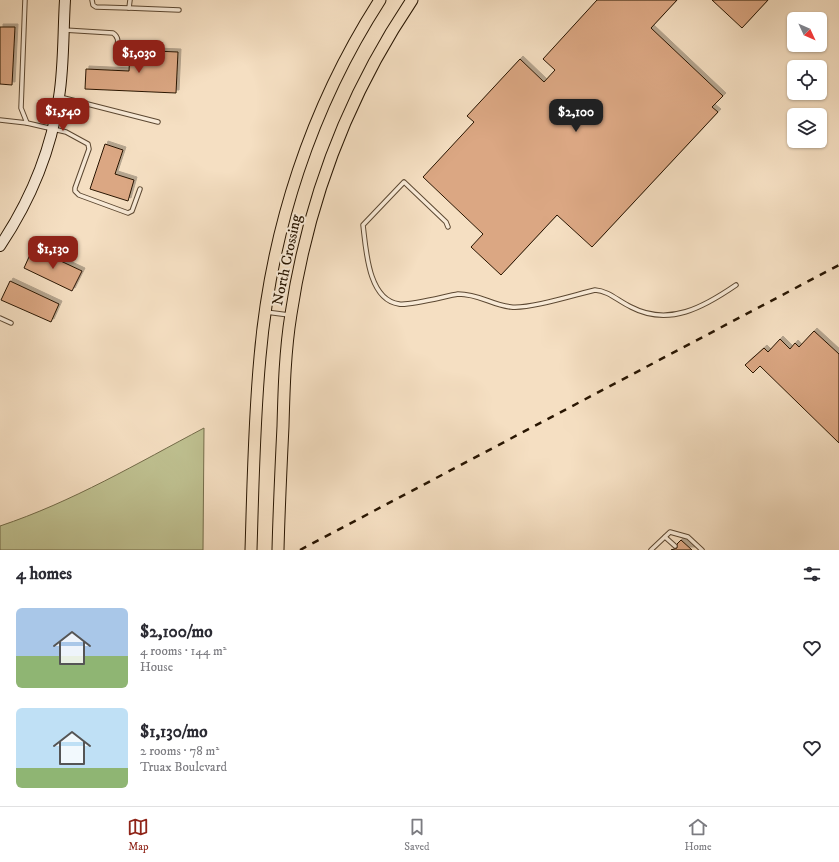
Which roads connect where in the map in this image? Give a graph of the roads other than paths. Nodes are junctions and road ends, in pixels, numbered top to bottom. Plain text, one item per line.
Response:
1 (25, 0) edge
2 (65, 0) edge
3 (92, 0) edge
4 (130, 0) edge
5 (380, 0) edge
6 (412, 0) edge
7 (129, 8) junction
8 (179, 10) dead end
9 (63, 30) junction
10 (117, 48) dead end
11 (59, 97) junction
12 (0, 120) edge
13 (158, 122) dead end
14 (28, 123) junction
15 (53, 128) junction
16 (140, 189) dead end
17 (448, 227) dead end
18 (0, 246) edge
19 (736, 285) dead end
20 (265, 312) junction
21 (290, 315) junction
22 (0, 318) edge
23 (11, 323) dead end
24 (665, 537) junction
25 (675, 546) dead end
26 (252, 549) edge
27 (278, 550) edge
28 (651, 550) edge
29 (702, 550) edge

1 - 14 lane
2 - 9 main road
3 - 7 lane
4 - 7 lane
5 - 20 main road, North Crossing
6 - 21 main road, North Crossing
7 - 8 lane
9 - 10 lane
9 - 11 main road
11 - 13 lane
11 - 15 main road
12 - 14 lane
14 - 15 lane
15 - 16 lane
15 - 18 main road
17 - 19 lane
20 - 21 lane
20 - 26 main road, North Crossing
21 - 27 main road, North Crossing
22 - 23 lane
24 - 25 lane
24 - 28 lane
24 - 29 lane

